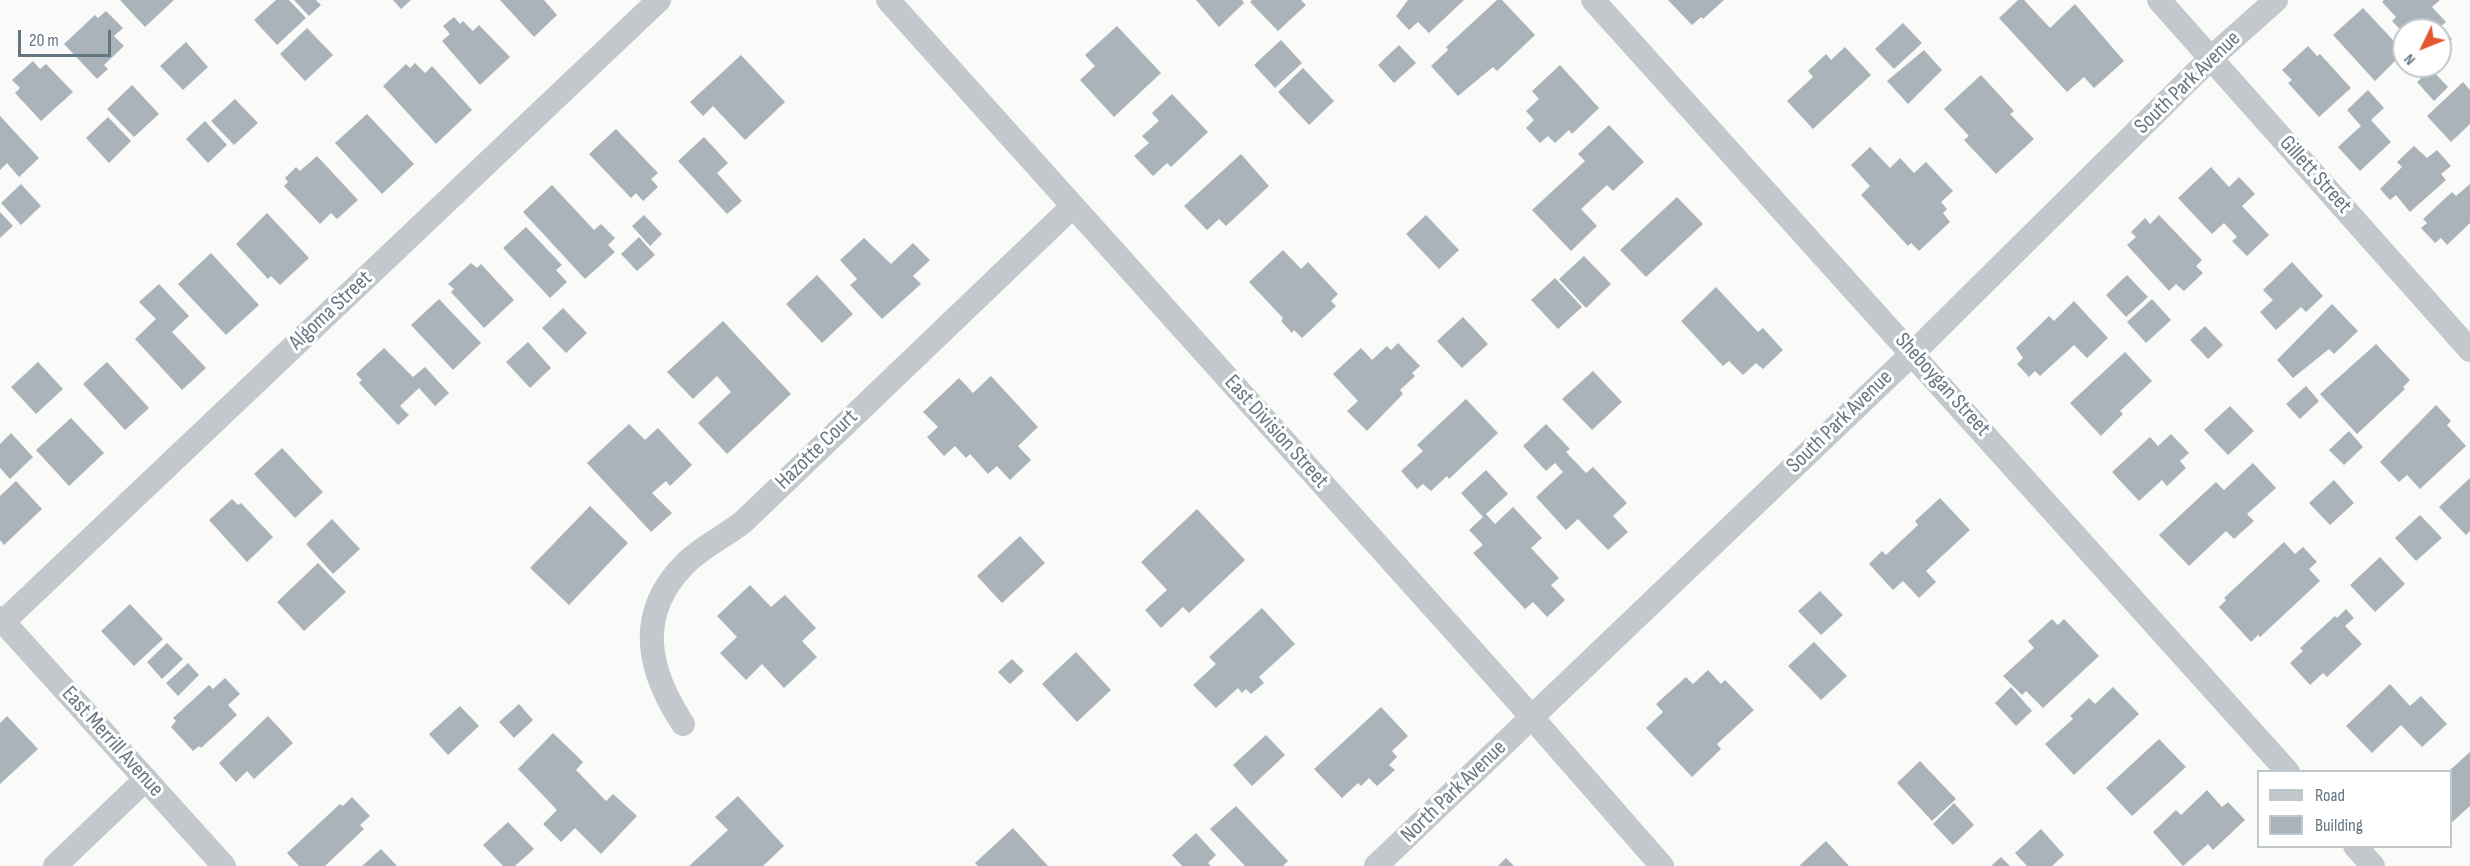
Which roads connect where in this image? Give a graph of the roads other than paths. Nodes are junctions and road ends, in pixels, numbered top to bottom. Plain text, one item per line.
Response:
1 (659, 0) edge
2 (888, 0) edge
3 (1593, 0) edge
4 (2159, 0) edge
5 (2276, 0) edge
6 (2211, 58) junction
7 (1072, 207) junction
8 (2470, 350) edge
9 (1913, 352) junction
10 (2, 620) edge
11 (1532, 717) junction
12 (683, 724) dead end
13 (2287, 770) edge
14 (146, 779) junction
15 (2357, 848) edge
16 (55, 866) edge
17 (224, 866) edge
18 (1376, 866) edge
19 (1662, 866) edge
20 (2373, 866) edge

1 - 10 street, Algoma Street
2 - 7 street, East Division Street
3 - 9 street, Sheboygan Street
4 - 6 street, Gillett Street
5 - 6 street, South Park Avenue
6 - 8 street, Gillett Street
6 - 9 street, South Park Avenue
7 - 11 street, East Division Street
7 - 12 street, Hazotte Court
9 - 11 street, South Park Avenue
9 - 13 street, Sheboygan Street
10 - 14 street, East Merrill Avenue
11 - 18 street, North Park Avenue
11 - 19 street, East Division Street
14 - 16 street
14 - 17 street, East Merrill Avenue
15 - 20 street

